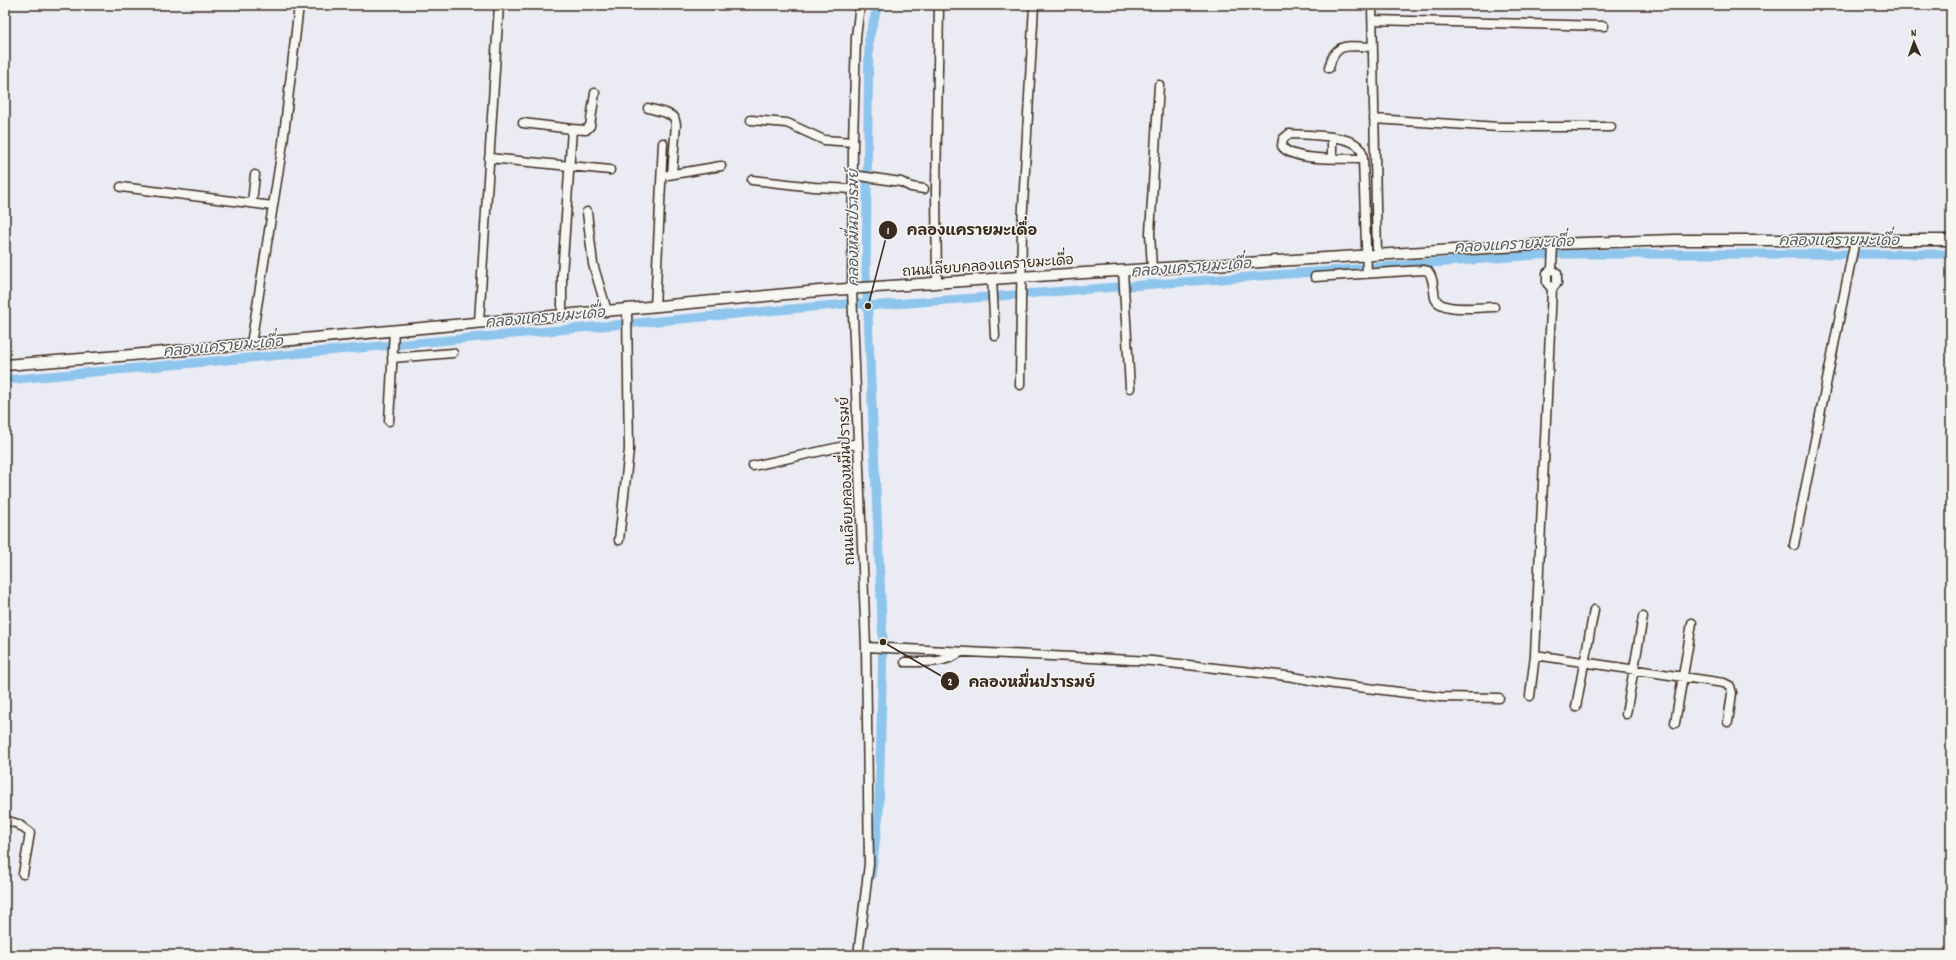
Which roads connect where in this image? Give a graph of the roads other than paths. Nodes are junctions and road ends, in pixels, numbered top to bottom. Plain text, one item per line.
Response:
1 (299, 5) edge
2 (499, 5) edge
3 (860, 5) edge
4 (939, 5) edge
5 (1034, 5) edge
6 (1372, 5) edge
7 (1373, 20) junction
8 (1604, 26) dead end
9 (1373, 47) junction
10 (1329, 68) dead end
11 (1159, 85) dead end
12 (595, 93) dead end
13 (648, 108) dead end
14 (1374, 119) junction
15 (751, 120) dead end
16 (523, 123) dead end
17 (1611, 127) dead end
18 (572, 129) junction
19 (1332, 138) junction
20 (663, 142) dead end
21 (853, 142) junction
22 (489, 158) junction
23 (1332, 158) junction
24 (1363, 159) junction
25 (569, 166) junction
26 (720, 166) dead end
27 (610, 170) dead end
28 (672, 174) junction
29 (255, 175) dead end
30 (853, 175) junction
31 (661, 178) junction
32 (752, 180) dead end
33 (121, 187) dead end
34 (853, 189) junction
35 (924, 189) dead end
36 (252, 203) junction
37 (273, 206) junction
38 (587, 212) dead end
39 (1951, 240) edge
40 (1853, 249) junction
41 (1553, 250) junction
42 (1377, 255) junction
43 (1366, 261) junction
44 (1152, 269) junction
45 (1367, 274) junction
46 (1123, 275) junction
47 (1020, 277) junction
48 (1315, 277) dead end
49 (937, 283) junction
50 (993, 287) junction
51 (859, 290) junction
52 (655, 307) junction
53 (1494, 307) dead end
54 (607, 311) junction
55 (627, 314) junction
56 (562, 315) junction
57 (479, 322) junction
58 (394, 330) junction
59 (995, 336) dead end
60 (251, 344) junction
61 (453, 352) dead end
62 (392, 358) junction
63 (5, 365) edge
64 (1020, 385) dead end
65 (1130, 388) dead end
66 (389, 421) dead end
67 (858, 443) junction
68 (753, 466) dead end
69 (619, 540) dead end
70 (1794, 545) dead end
71 (1594, 610) dead end
72 (1643, 617) dead end
73 (1692, 624) dead end
74 (873, 648) junction
75 (961, 652) junction
76 (1535, 654) junction
77 (905, 662) dead end
78 (1584, 662) junction
79 (1634, 669) junction
80 (1684, 677) junction
81 (1530, 696) dead end
82 (1499, 698) dead end
83 (1576, 707) dead end
84 (1626, 714) dead end
85 (1728, 722) dead end
86 (1675, 723) dead end
87 (5, 820) edge
88 (23, 874) dead end
89 (858, 955) edge

1 - 37 street
2 - 22 street
3 - 21 street, ถนนเลียบคลองหมื่นปรารมย์
4 - 49 street
5 - 47 street
6 - 7 street
7 - 8 street
7 - 9 street
9 - 10 street
9 - 14 street
11 - 44 street
12 - 18 street
13 - 28 street
14 - 17 street
14 - 42 street
15 - 21 street
16 - 18 street
18 - 25 street
19 - 23 street
19 - 23 street
19 - 24 street
20 - 31 street
21 - 30 street, ถนนเลียบคลองหมื่นปรารมย์
22 - 25 street
22 - 57 street
23 - 24 street
24 - 43 street
25 - 27 street
25 - 56 street
26 - 28 street
28 - 31 street
29 - 36 street
30 - 34 street, ถนนเลียบคลองหมื่นปรารมย์
30 - 35 street
31 - 52 street
32 - 34 street
33 - 36 street
34 - 51 street, ถนนเลียบคลองหมื่นปรารมย์
36 - 37 street
37 - 60 street
38 - 54 street
39 - 40 street, ถนนเลียบคลองแครายมะเดื่อ
40 - 41 street, ถนนเลียบคลองแครายมะเดื่อ
40 - 70 street
41 - 42 street, ถนนเลียบคลองแครายมะเดื่อ
41 - 76 street
42 - 43 street, ถนนเลียบคลองแครายมะเดื่อ
43 - 44 street, ถนนเลียบคลองแครายมะเดื่อ
43 - 45 street
44 - 46 street, ถนนเลียบคลองแครายมะเดื่อ
45 - 48 street
45 - 53 street
46 - 47 street, ถนนเลียบคลองแครายมะเดื่อ
46 - 65 street
47 - 50 street, ถนนเลียบคลองแครายมะเดื่อ
47 - 64 street
49 - 50 street, ถนนเลียบคลองแครายมะเดื่อ
49 - 51 street, ถนนเลียบคลองแครายมะเดื่อ
50 - 59 street
51 - 52 street, ถนนเลียบคลองแครายมะเดื่อ
51 - 67 street, ถนนเลียบคลองหมื่นปรารมย์
52 - 55 street, ถนนเลียบคลองแครายมะเดื่อ
54 - 55 street, ถนนเลียบคลองแครายมะเดื่อ
54 - 56 street, ถนนเลียบคลองแครายมะเดื่อ
55 - 69 street
56 - 57 street, ถนนเลียบคลองแครายมะเดื่อ
57 - 58 street, ถนนเลียบคลองแครายมะเดื่อ
58 - 60 street, ถนนเลียบคลองแครายมะเดื่อ
58 - 62 street
60 - 63 street, ถนนเลียบคลองแครายมะเดื่อ
61 - 62 street
62 - 66 street
67 - 68 street
67 - 74 street, ถนนเลียบคลองหมื่นปรารมย์
71 - 78 street
72 - 79 street
73 - 80 street
74 - 75 street
74 - 89 street, ถนนเลียบคลองหมื่นปรารมย์
75 - 77 street
75 - 82 street
76 - 78 street
76 - 81 street
78 - 79 street
78 - 83 street
79 - 80 street
79 - 84 street
80 - 85 street
80 - 86 street
87 - 88 street

